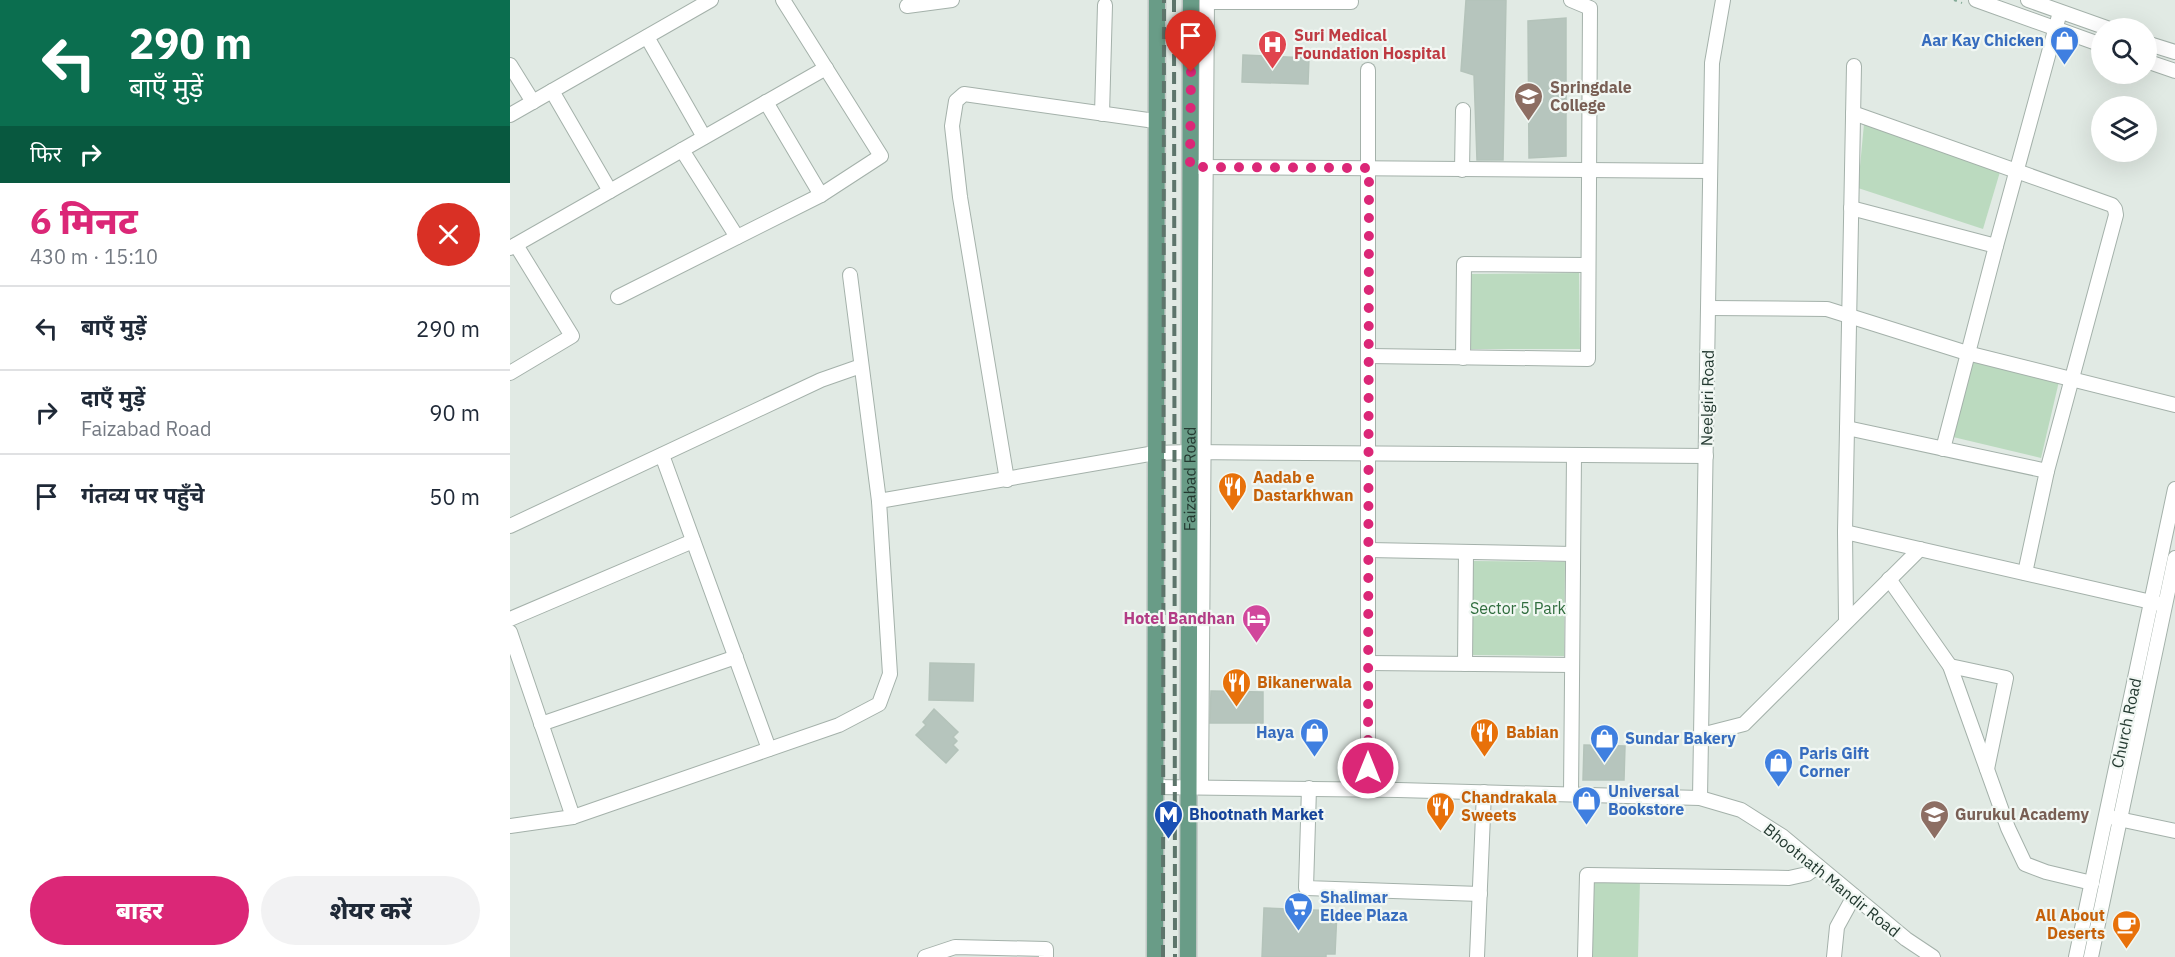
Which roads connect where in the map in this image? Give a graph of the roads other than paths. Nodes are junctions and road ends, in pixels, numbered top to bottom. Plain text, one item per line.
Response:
1 (711, 0) edge
2 (783, 0) edge
3 (946, 0) edge
4 (1156, 0) edge
5 (1571, 0) edge
6 (1723, 0) edge
7 (1976, 0) edge
8 (2028, 0) edge
9 (1202, 1) edge
10 (1351, 2) dead end
11 (1105, 5) dead end
12 (907, 6) dead end
13 (2060, 12) junction
14 (2091, 23) edge
15 (2056, 29) junction
16 (647, 37) junction
17 (2091, 41) edge
18 (2157, 46) edge
19 (2175, 52) edge
20 (510, 65) edge
21 (2157, 65) edge
22 (1854, 66) dead end
23 (826, 68) junction
24 (1368, 70) dead end
25 (2175, 71) edge
26 (552, 91) junction
27 (533, 102) junction
28 (766, 102) junction
29 (1463, 110) dead end
30 (1853, 113) junction
31 (1102, 114) junction
32 (510, 116) edge
33 (1155, 121) junction
34 (704, 137) junction
35 (682, 150) junction
36 (1198, 167) junction
37 (1369, 168) junction
38 (1462, 170) junction
39 (1588, 171) junction
40 (1710, 171) junction
41 (2016, 171) junction
42 (610, 191) junction
43 (822, 195) junction
44 (1851, 208) junction
45 (737, 237) junction
46 (513, 246) edge
47 (1996, 246) junction
48 (1588, 265) junction
49 (850, 275) dead end
50 (618, 297) dead end
51 (1709, 308) junction
52 (1849, 316) junction
53 (1967, 353) junction
54 (1369, 356) junction
55 (1463, 358) junction
56 (861, 366) junction
57 (510, 373) edge
58 (2072, 381) junction
59 (2175, 405) edge
60 (1847, 428) junction
61 (1943, 449) junction
62 (1196, 452) junction
63 (1155, 453) junction
64 (1369, 454) junction
65 (662, 455) junction
66 (1574, 455) junction
67 (1706, 456) junction
68 (2047, 471) junction
69 (1008, 480) junction
70 (2175, 489) edge
71 (879, 501) junction
72 (510, 526) edge
73 (1845, 531) junction
74 (693, 541) junction
75 (1920, 549) junction
76 (1369, 550) junction
77 (1466, 552) junction
78 (1573, 554) junction
79 (2175, 558) edge
80 (2025, 573) junction
81 (1889, 579) junction
82 (2151, 602) junction
83 (2165, 605) junction
84 (510, 619) edge
85 (1846, 621) junction
86 (510, 632) edge
87 (736, 657) junction
88 (1368, 663) junction
89 (1465, 664) junction
90 (1572, 666) junction
91 (1950, 666) junction
92 (541, 724) junction
93 (1701, 735) junction
94 (769, 749) junction
95 (1987, 770) junction
96 (1195, 786) junction
97 (1155, 787) junction
98 (1309, 788) junction
99 (1368, 789) junction
100 (1484, 792) junction
101 (1571, 794) junction
102 (1700, 798) junction
103 (2106, 816) junction
104 (573, 817) junction
105 (2120, 820) junction
106 (510, 826) edge
107 (2175, 831) edge
108 (1818, 866) junction
109 (2092, 883) junction
110 (1480, 894) junction
111 (1854, 896) junction
112 (925, 957) edge
113 (1046, 957) edge
114 (1155, 957) edge
115 (1188, 957) edge
116 (1477, 957) edge
117 (1585, 957) edge
118 (1834, 957) edge
119 (1933, 957) edge
120 (2076, 957) edge
121 (2091, 957) edge

1 - 16 street
2 - 23 street
3 - 12 street
4 - 33 main road, Faizabad Road
5 - 39 street
6 - 40 street, Neelgiri Road
7 - 15 street
8 - 13 street
9 - 10 street
9 - 36 main road, Faizabad Road
11 - 31 street
13 - 14 street
13 - 15 street
15 - 17 street
15 - 41 street
16 - 26 street
16 - 34 street
18 - 19 street
20 - 27 street
21 - 25 street
22 - 30 street
23 - 28 street
23 - 43 street
24 - 37 street
26 - 27 street
26 - 42 street
27 - 32 street
28 - 34 street
28 - 43 street
29 - 38 street
30 - 41 street
30 - 44 street
31 - 33 street
31 - 69 street
33 - 63 main road, Faizabad Road
34 - 35 street
35 - 42 street
35 - 45 street
36 - 37 street
36 - 62 main road, Faizabad Road
37 - 38 street
37 - 54 street
38 - 39 street
39 - 40 street
39 - 48 street
40 - 51 street, Neelgiri Road
41 - 47 street
41 - 58 street
42 - 46 street
43 - 45 street
44 - 47 street
44 - 52 street
45 - 50 street
46 - 57 street
47 - 53 street
48 - 55 street
48 - 55 street
49 - 56 street
51 - 52 street
51 - 67 street, Neelgiri Road
52 - 53 street
52 - 60 street
53 - 58 street
53 - 61 street
54 - 55 street
54 - 64 street
56 - 65 street
56 - 71 street
58 - 59 street
58 - 68 street
60 - 61 street
60 - 73 street
61 - 68 street
62 - 63 street
62 - 64 street
62 - 96 main road, Faizabad Road
63 - 69 street
63 - 97 main road, Faizabad Road
64 - 66 street
64 - 76 street
65 - 72 street
65 - 74 street
66 - 67 street
66 - 78 street
67 - 93 street, Neelgiri Road
68 - 80 street
69 - 71 street
70 - 82 street, Church Road
71 - 94 street
73 - 75 street
73 - 85 street
74 - 84 street
74 - 87 street
75 - 80 street
75 - 81 street
76 - 77 street
76 - 88 street
77 - 78 street
77 - 89 street
78 - 90 street
79 - 83 street, Church Road
80 - 82 street
81 - 85 street
81 - 91 street
82 - 83 street
82 - 103 street, Church Road
83 - 105 street, Church Road
85 - 93 street
86 - 92 street
87 - 92 street
87 - 94 street
88 - 89 street
88 - 99 street
89 - 90 street
90 - 101 street
91 - 95 street
91 - 95 street
92 - 104 street
93 - 102 street, Neelgiri Road
94 - 104 street
95 - 109 street
96 - 97 street, Bhootnath Mandir Road
96 - 98 street, Bhootnath Mandir Road
96 - 115 main road, Faizabad Road
97 - 114 main road, Faizabad Road
98 - 99 street, Bhootnath Mandir Road
98 - 110 street
99 - 100 street, Bhootnath Mandir Road
100 - 101 street, Bhootnath Mandir Road
100 - 110 street
101 - 102 street, Bhootnath Mandir Road
102 - 108 street, Bhootnath Mandir Road
103 - 105 street
103 - 109 street, Church Road
104 - 106 street
105 - 107 street
105 - 121 street, Church Road
108 - 111 street, Bhootnath Mandir Road
108 - 117 street
109 - 120 street, Church Road
110 - 116 street
111 - 118 street
111 - 119 street, Bhootnath Mandir Road
112 - 113 street

